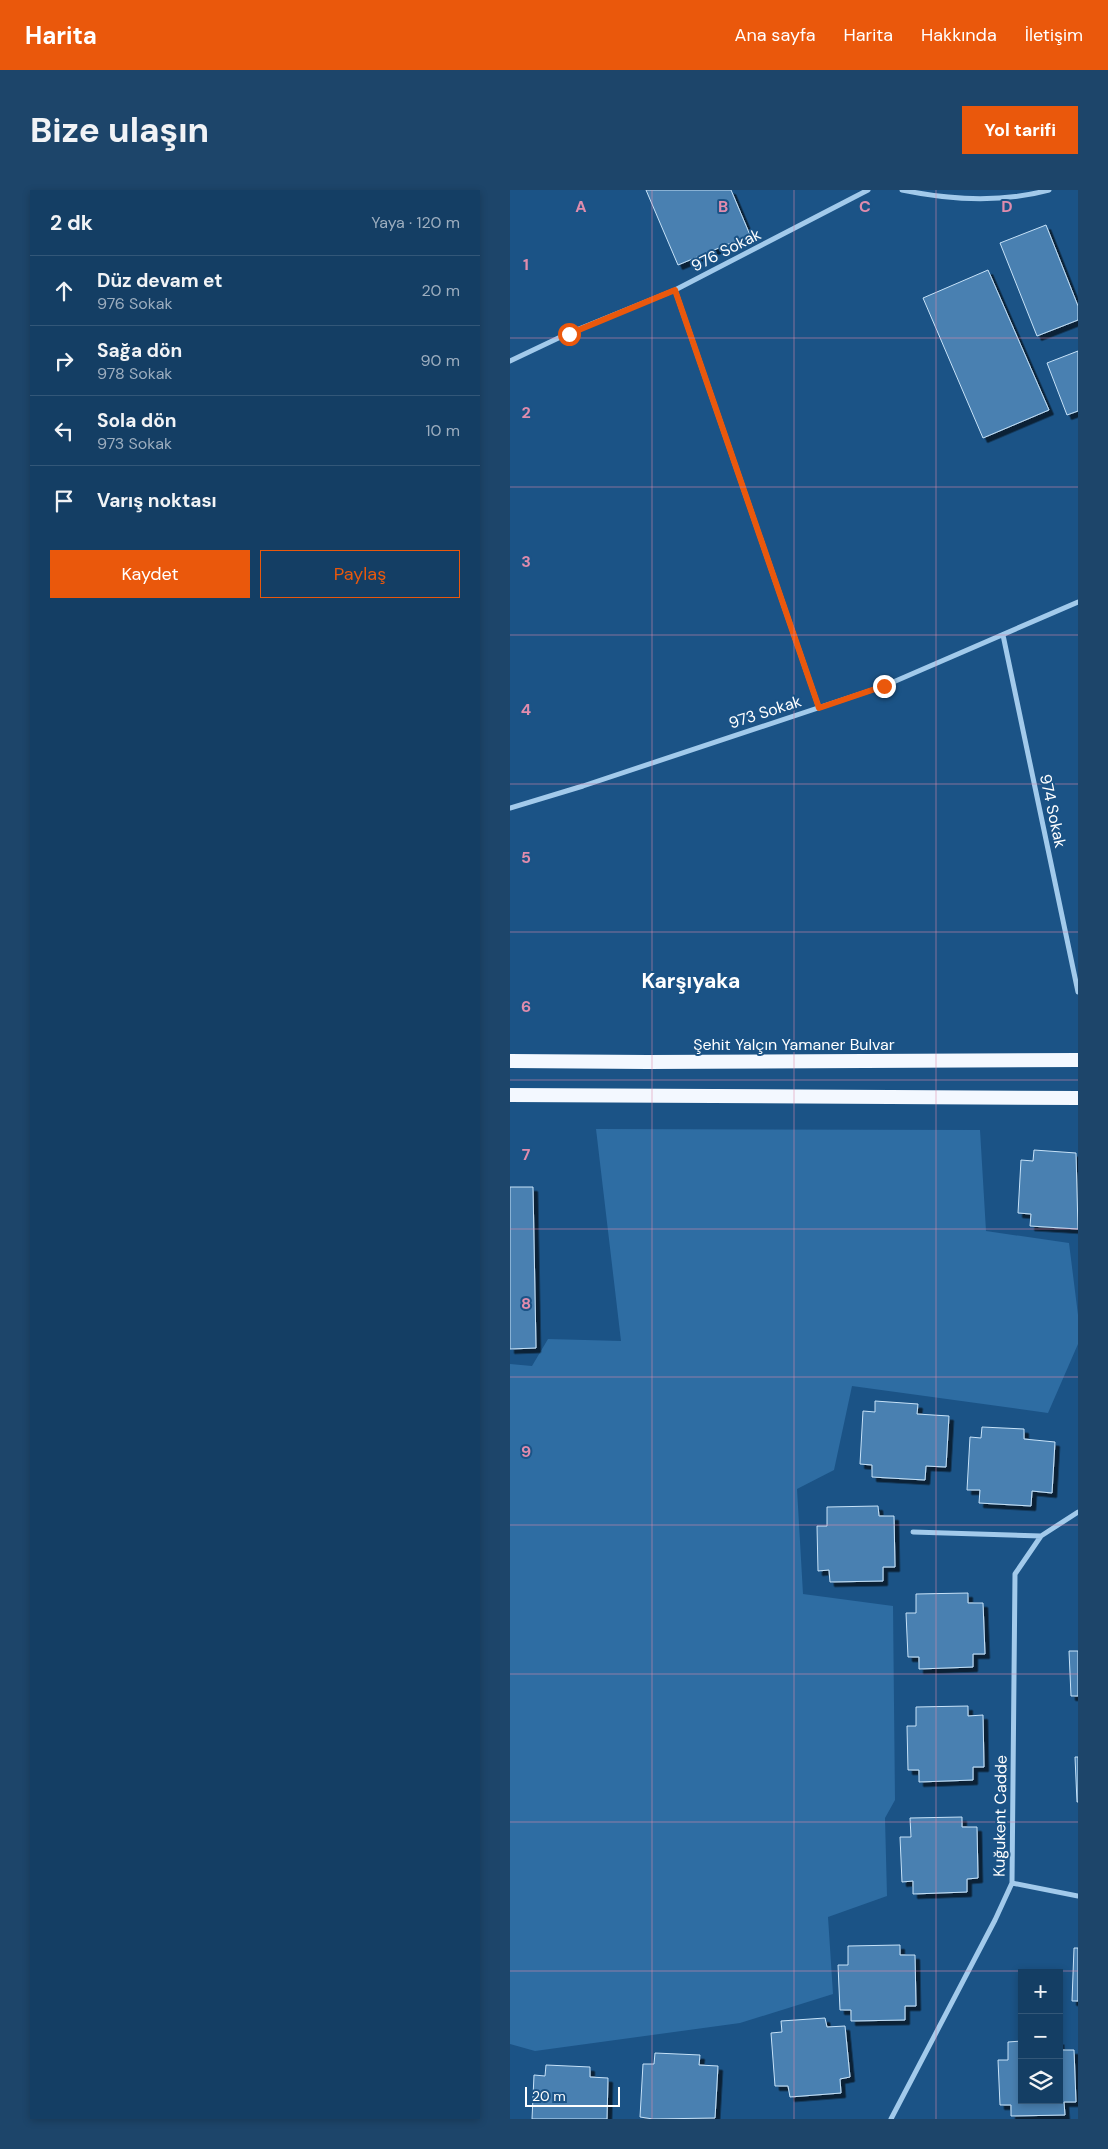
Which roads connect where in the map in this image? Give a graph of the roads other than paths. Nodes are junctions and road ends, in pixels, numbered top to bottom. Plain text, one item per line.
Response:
1 (868, 190) edge
2 (902, 190) edge
3 (1049, 190) edge
4 (675, 290) junction
5 (510, 361) edge
6 (1078, 602) edge
7 (1003, 635) junction
8 (819, 708) junction
9 (510, 808) edge
10 (1078, 992) edge
11 (1078, 1060) edge
12 (510, 1061) edge
13 (510, 1095) edge
14 (1078, 1098) edge
15 (1078, 1512) edge
16 (913, 1532) dead end
17 (1041, 1536) junction
18 (1012, 1883) junction
19 (1078, 1896) edge
20 (892, 2119) edge

1 - 4 street, 976 Sokak
2 - 3 street
4 - 5 street, 976 Sokak
4 - 8 street
6 - 7 street, 973 Sokak
7 - 8 street, 973 Sokak
7 - 10 street, 974 Sokak
8 - 9 street, 973 Sokak
11 - 12 highway, Şehit Yalçın Yamaner Bulvar
13 - 14 highway
15 - 17 street, Kuğukent Cadde
16 - 17 street
17 - 18 street, Kuğukent Cadde
18 - 19 street
18 - 20 street, Kuğukent Cadde

